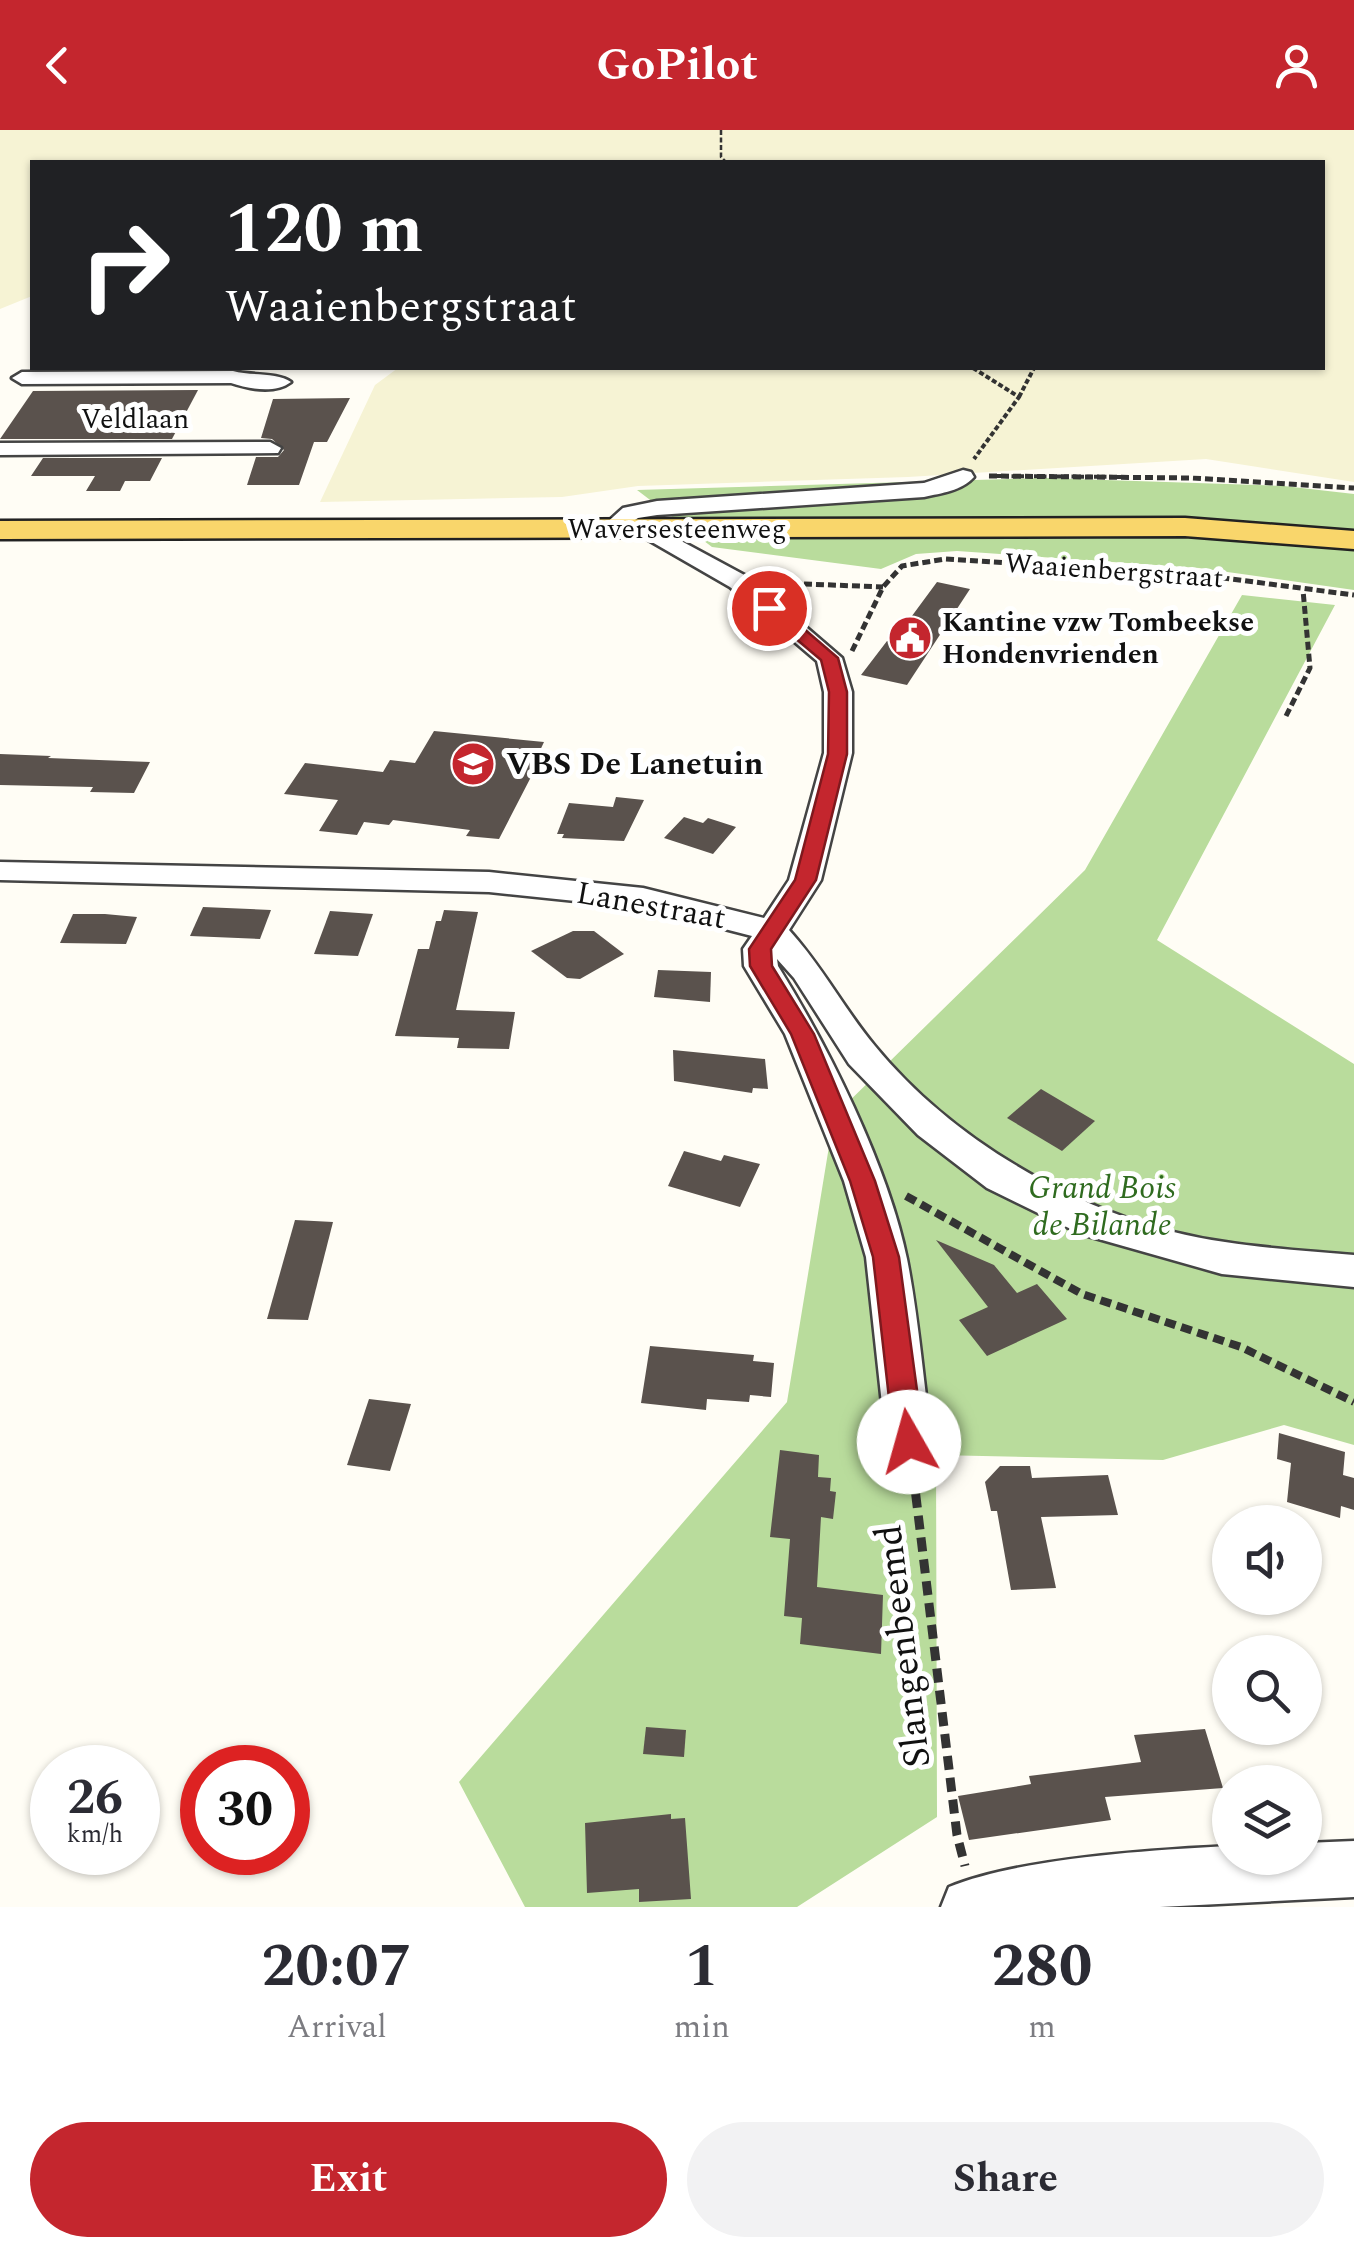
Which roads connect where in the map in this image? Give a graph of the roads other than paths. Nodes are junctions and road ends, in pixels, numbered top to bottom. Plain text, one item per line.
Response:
1 (9, 376) edge
2 (281, 382) dead end
3 (270, 448) dead end
4 (0, 449) edge
5 (962, 477) road end
6 (610, 529) junction
7 (0, 530) edge
8 (646, 530) junction
9 (1354, 540) edge
10 (0, 870) edge
11 (770, 930) junction
12 (1354, 1271) edge
13 (909, 1442) road end
14 (1354, 1869) edge
15 (969, 1907) edge

1 - 2 street, Veldlaan
3 - 4 street, Veldlaan
5 - 6 street
6 - 7 main road, Waversesteenweg
6 - 8 main road, Waversesteenweg
8 - 9 main road, Waversesteenweg
8 - 11 street
10 - 11 street, Lanestraat
11 - 12 street, Lanestraat
11 - 13 street
14 - 15 street

